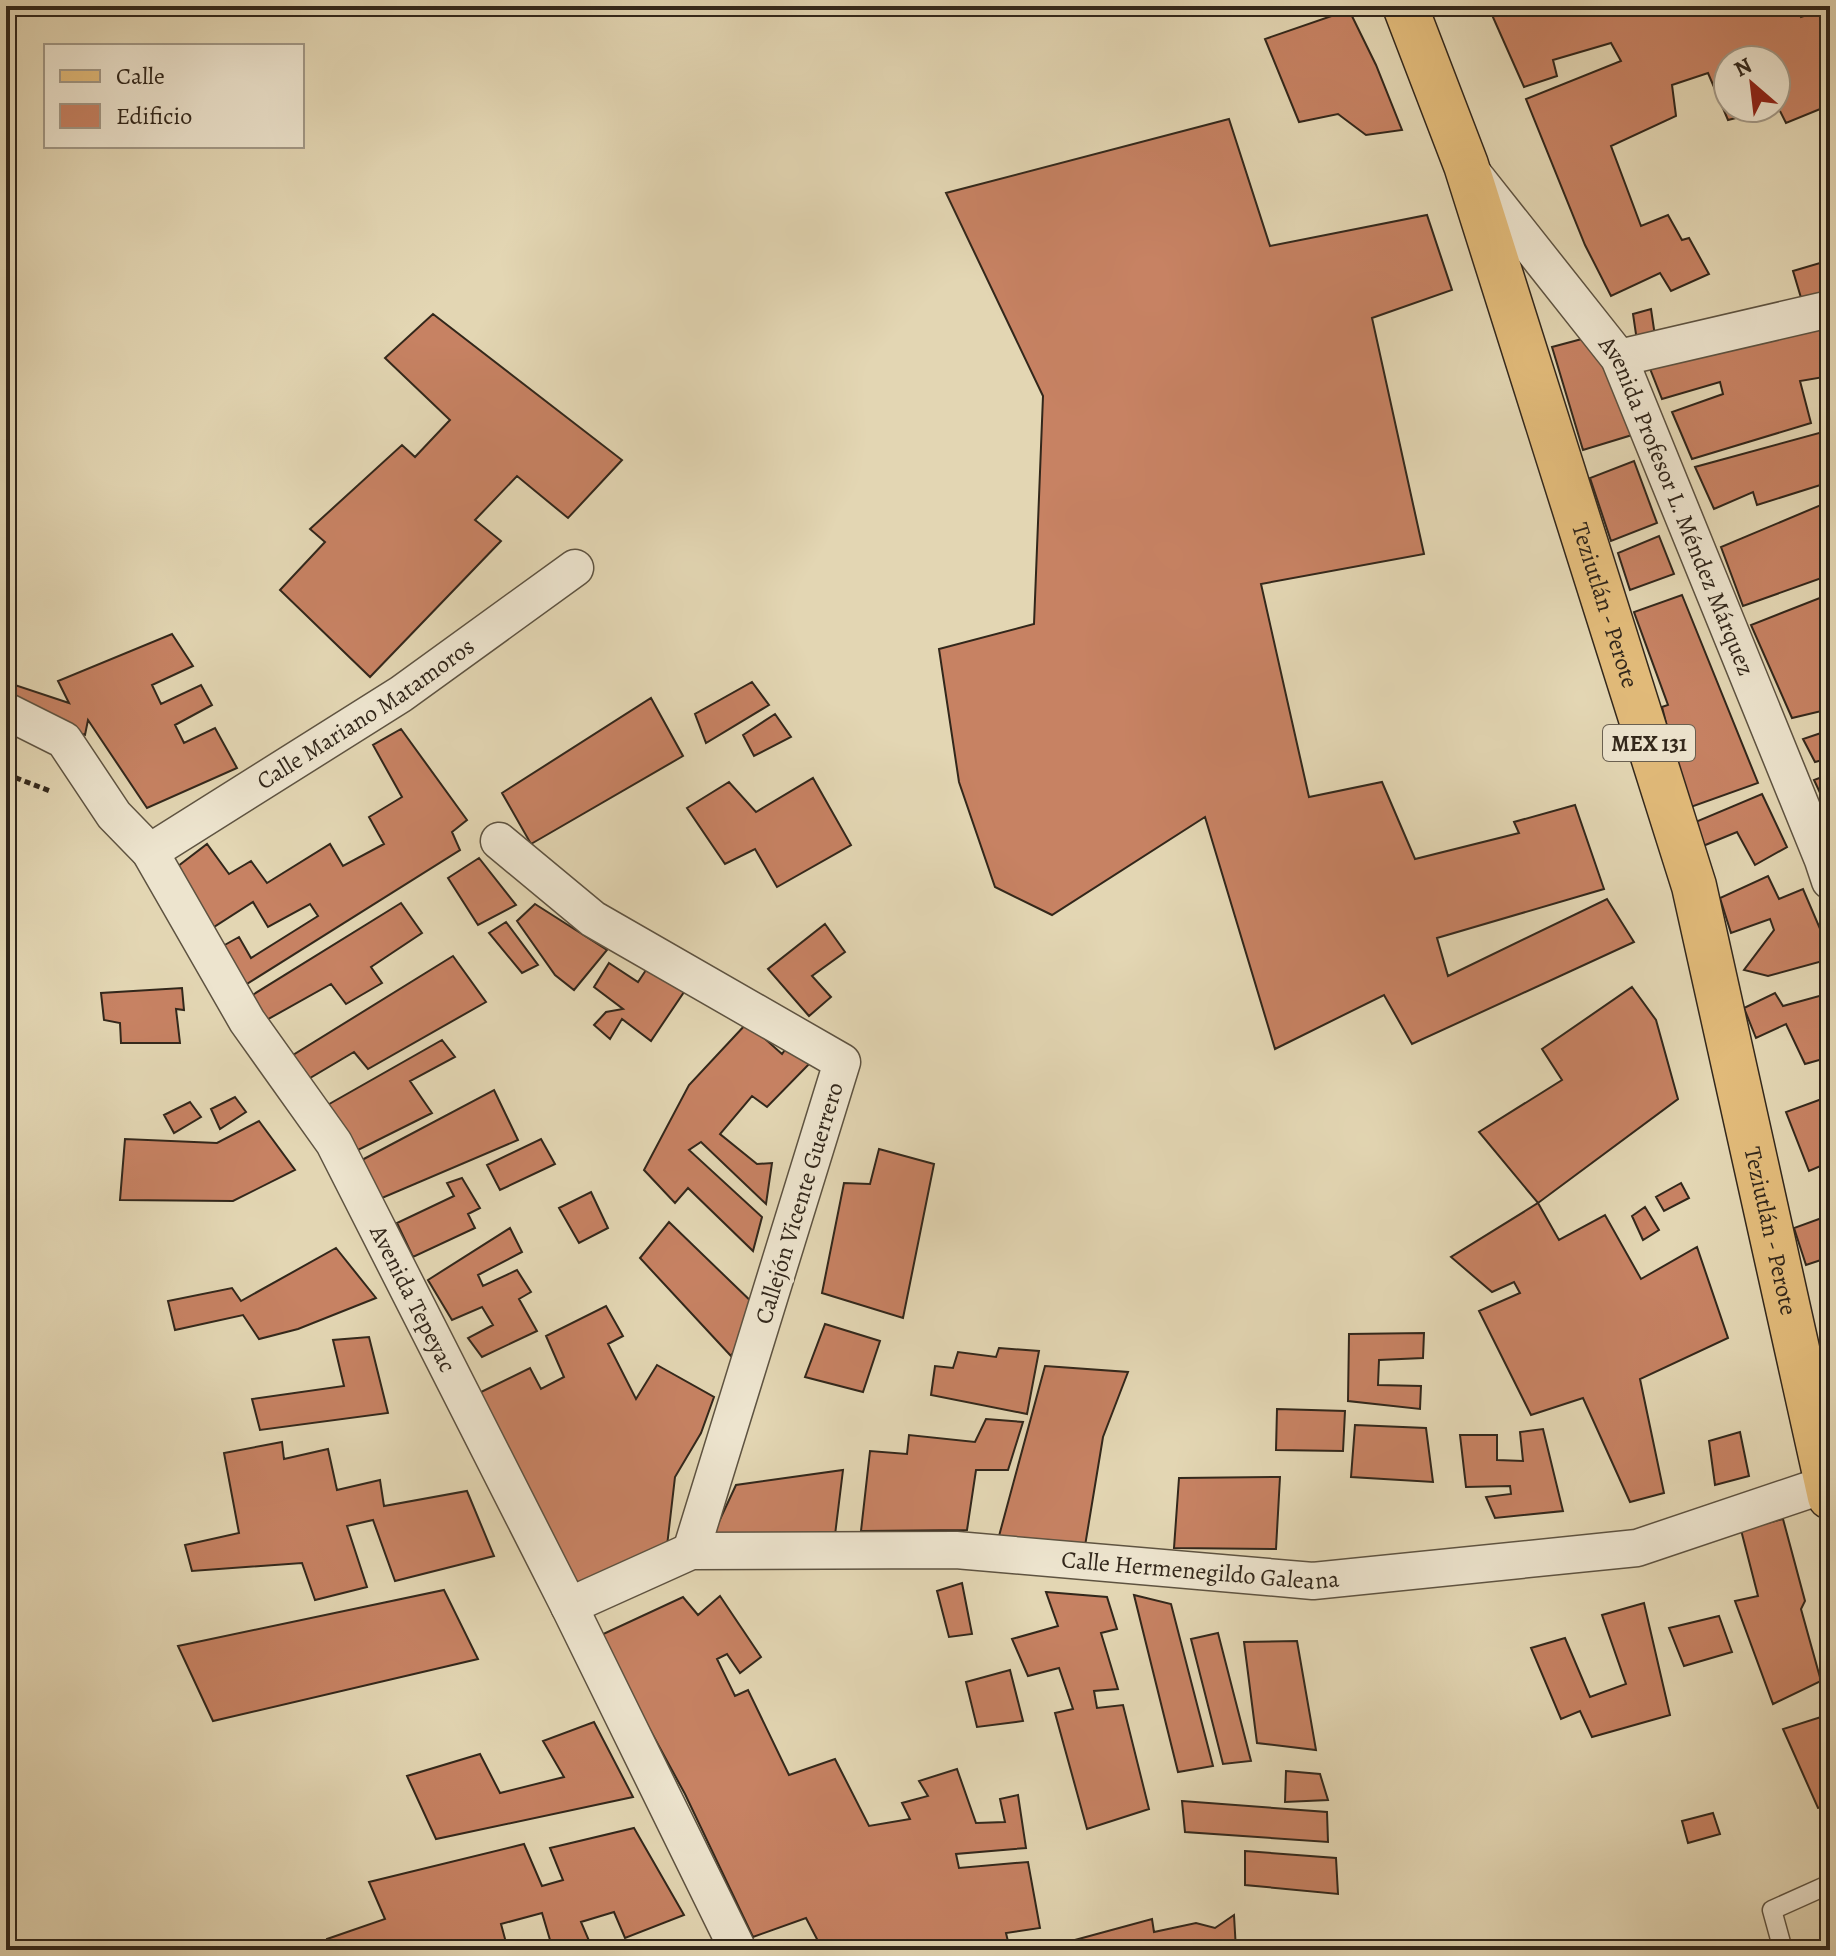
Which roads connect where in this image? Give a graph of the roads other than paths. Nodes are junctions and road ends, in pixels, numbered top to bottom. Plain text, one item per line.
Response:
1 (1405, 6) edge
2 (1466, 165) junction
3 (1830, 309) edge
4 (1619, 358) junction
5 (575, 568) dead end
6 (6, 711) edge
7 (499, 841) dead end
8 (150, 852) junction
9 (1830, 881) edge
10 (1829, 1488) edge
11 (691, 1551) junction
12 (569, 1606) junction
13 (1830, 1884) edge
14 (738, 1950) edge
15 (1783, 1950) edge

1 - 2 main road, Teziutlán - Perote / MEX 131
2 - 4 street, Avenida Profesor L. Méndez Márquez
2 - 10 main road, Teziutlán - Perote / MEX 131
3 - 4 street
4 - 9 street, Avenida Profesor L. Méndez Márquez
5 - 8 street, Calle Mariano Matamoros
6 - 8 street, Avenida Tepeyac
7 - 11 street, Callejón Vicente Guerrero
8 - 12 street, Avenida Tepeyac
10 - 11 street, Calle Hermenegildo Galeana
11 - 12 street, Calle Hermenegildo Galeana
12 - 14 street, Avenida Tepeyac
13 - 15 lane

